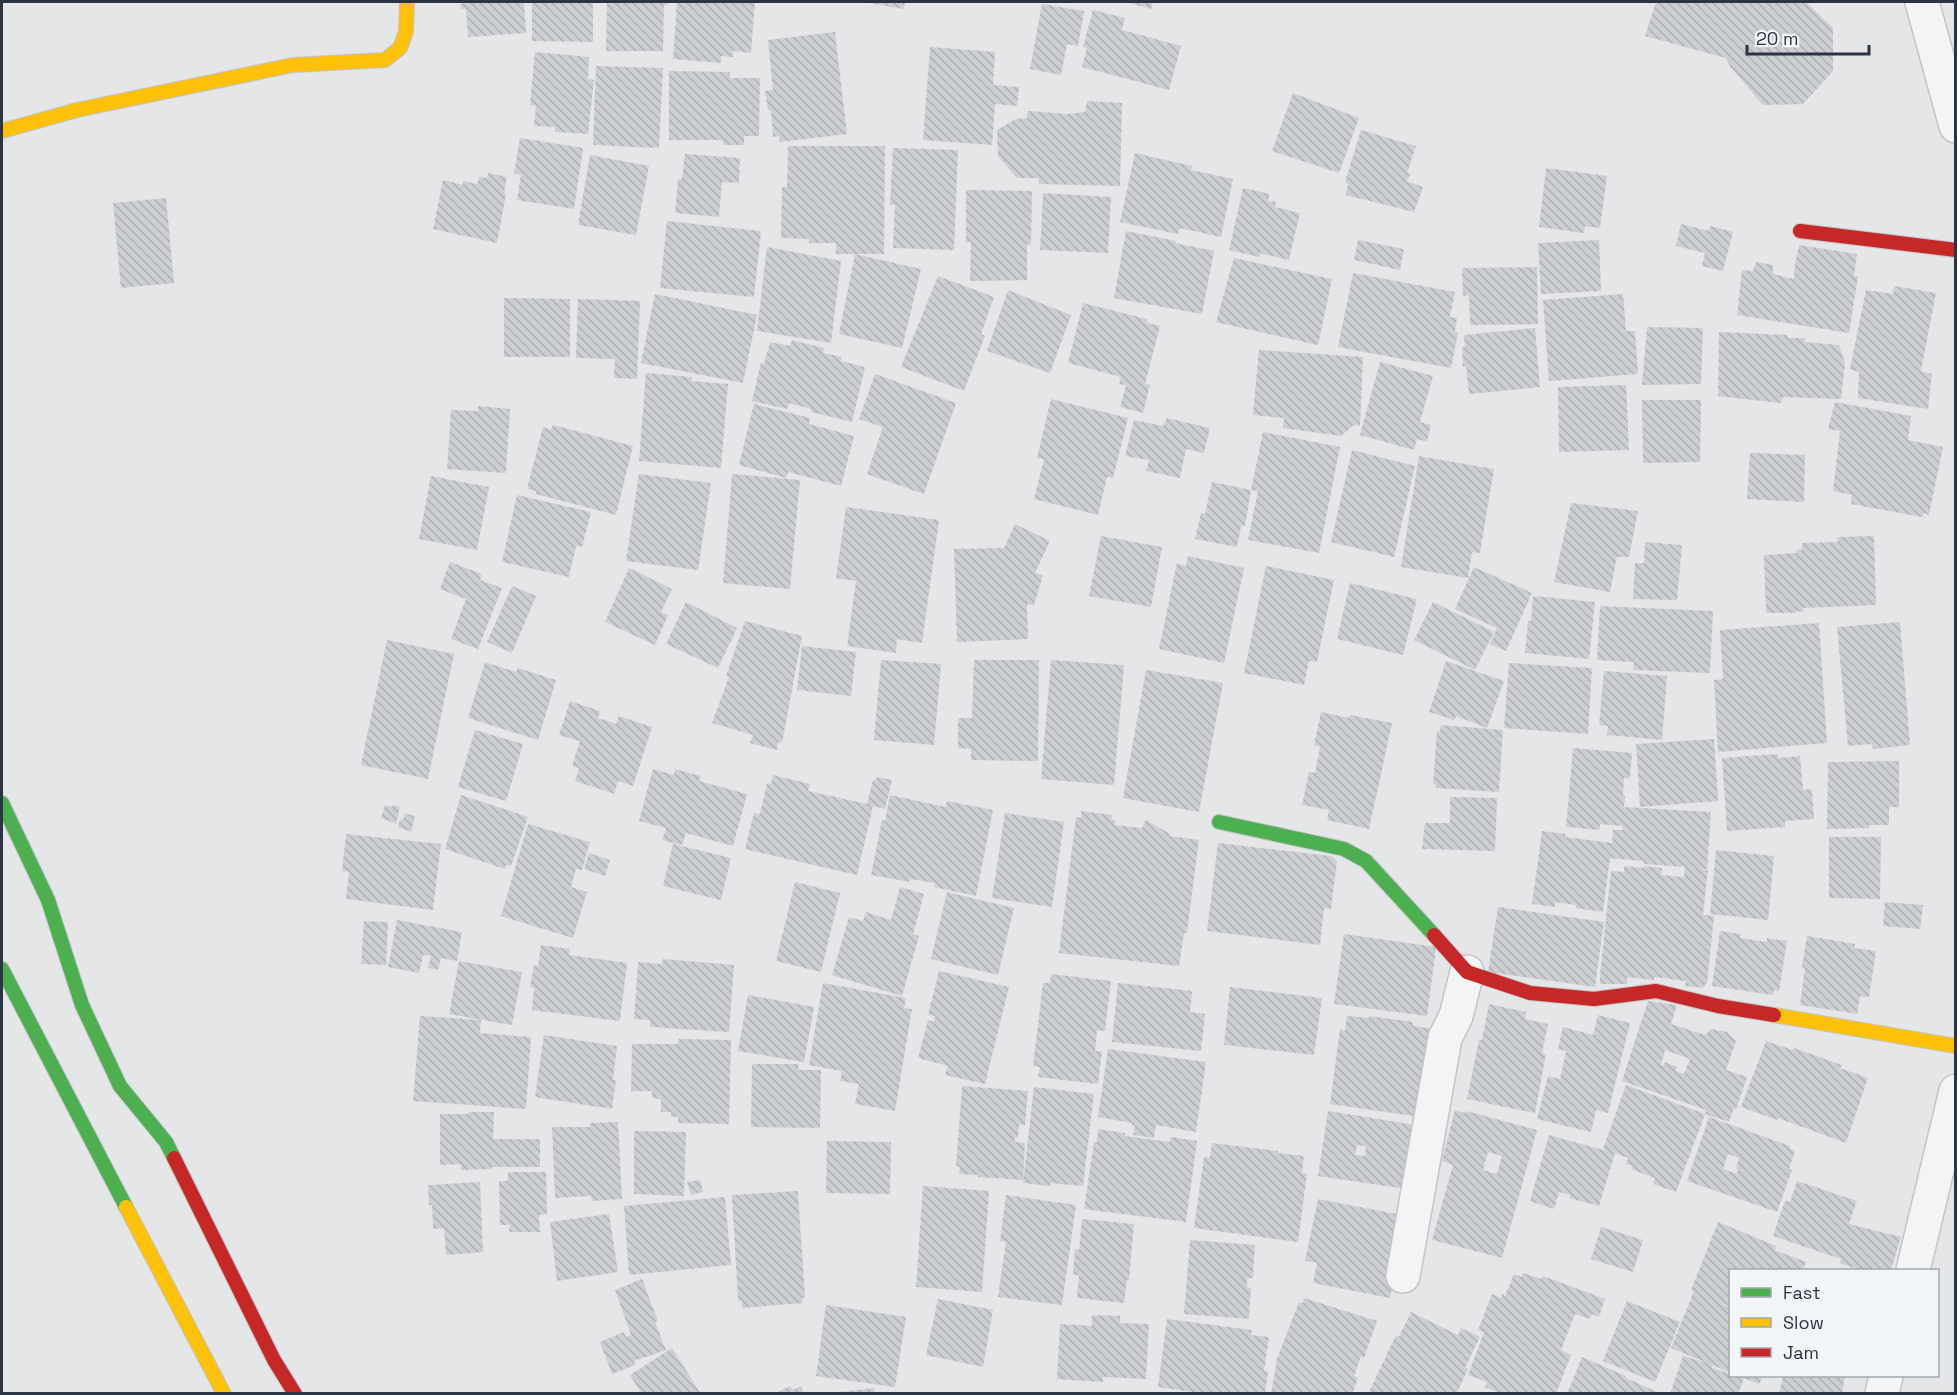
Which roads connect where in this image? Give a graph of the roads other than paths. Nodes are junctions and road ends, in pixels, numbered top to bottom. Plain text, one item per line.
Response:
1 (408, 2) edge
2 (1922, 2) edge
3 (1956, 126) edge
4 (2, 131) edge
5 (1800, 231) dead end
6 (1956, 250) edge
7 (2, 803) edge
8 (1219, 822) dead end
9 (2, 969) edge
10 (1467, 972) junction
11 (1956, 1046) edge
12 (1956, 1091) edge
13 (1913, 1269) edge
14 (1403, 1276) dead end
15 (1886, 1377) edge
16 (224, 1394) edge
17 (295, 1394) edge
18 (1882, 1394) edge

1 - 4 street
2 - 3 street
5 - 6 street
7 - 17 street
8 - 10 street
9 - 16 street
10 - 11 street
10 - 14 street
12 - 13 street
15 - 18 street

